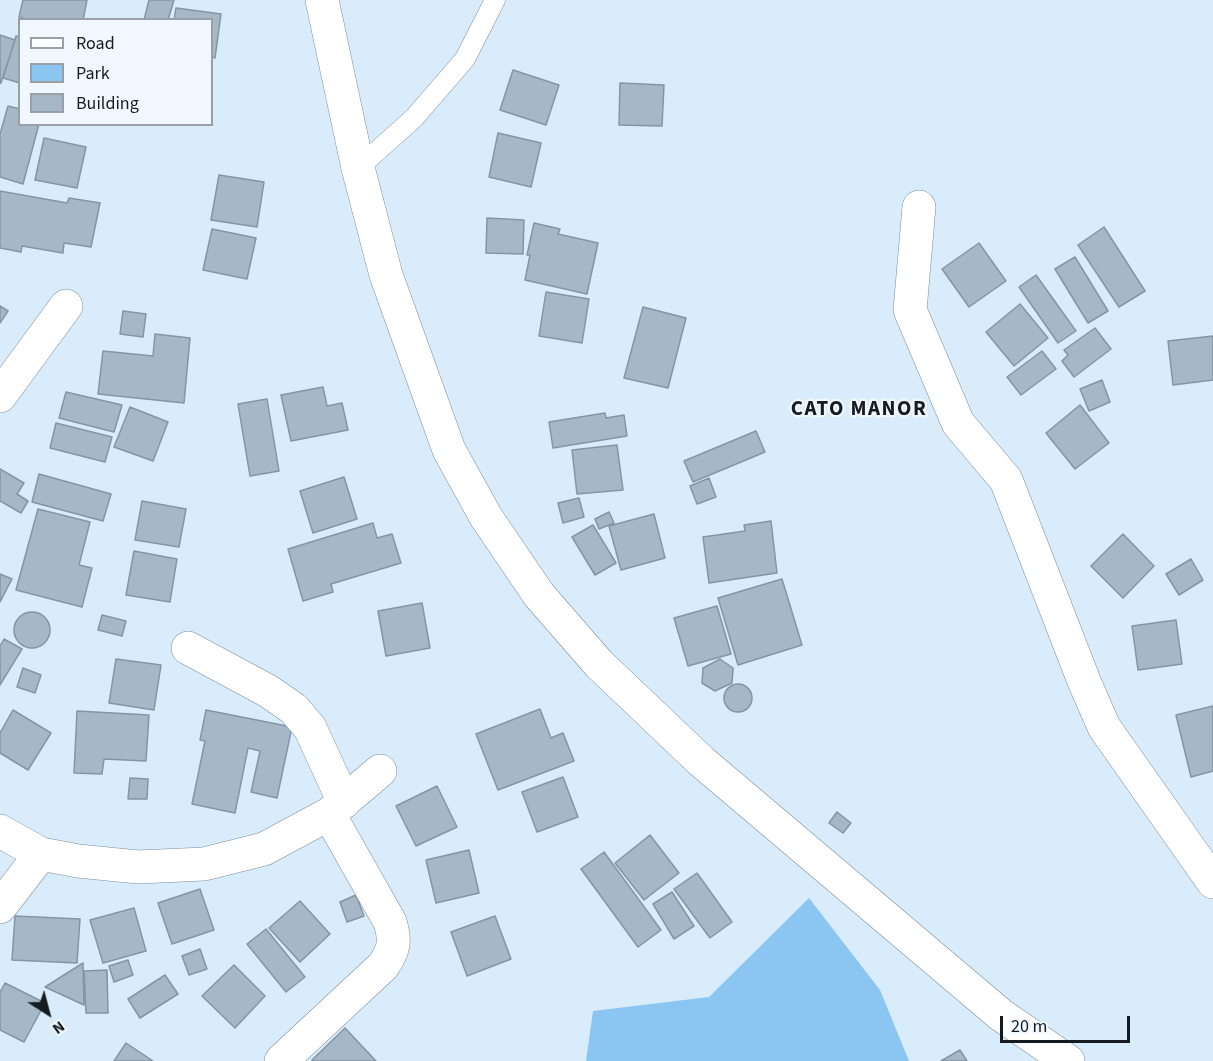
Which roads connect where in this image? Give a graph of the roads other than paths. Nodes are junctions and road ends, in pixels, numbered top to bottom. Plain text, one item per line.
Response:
1 (322, 0) edge
2 (495, 0) edge
3 (358, 168) junction
4 (919, 207) dead end
5 (66, 306) dead end
6 (0, 396) edge
7 (188, 648) dead end
8 (380, 771) dead end
9 (337, 808) junction
10 (0, 831) edge
11 (41, 854) junction
12 (1213, 882) edge
13 (0, 907) edge
14 (282, 1061) edge
15 (1068, 1061) edge

1 - 3 street
2 - 3 lane
3 - 15 street
4 - 12 street
5 - 6 street
7 - 9 street
8 - 9 street
9 - 11 street
9 - 14 street
10 - 11 street
11 - 13 street

